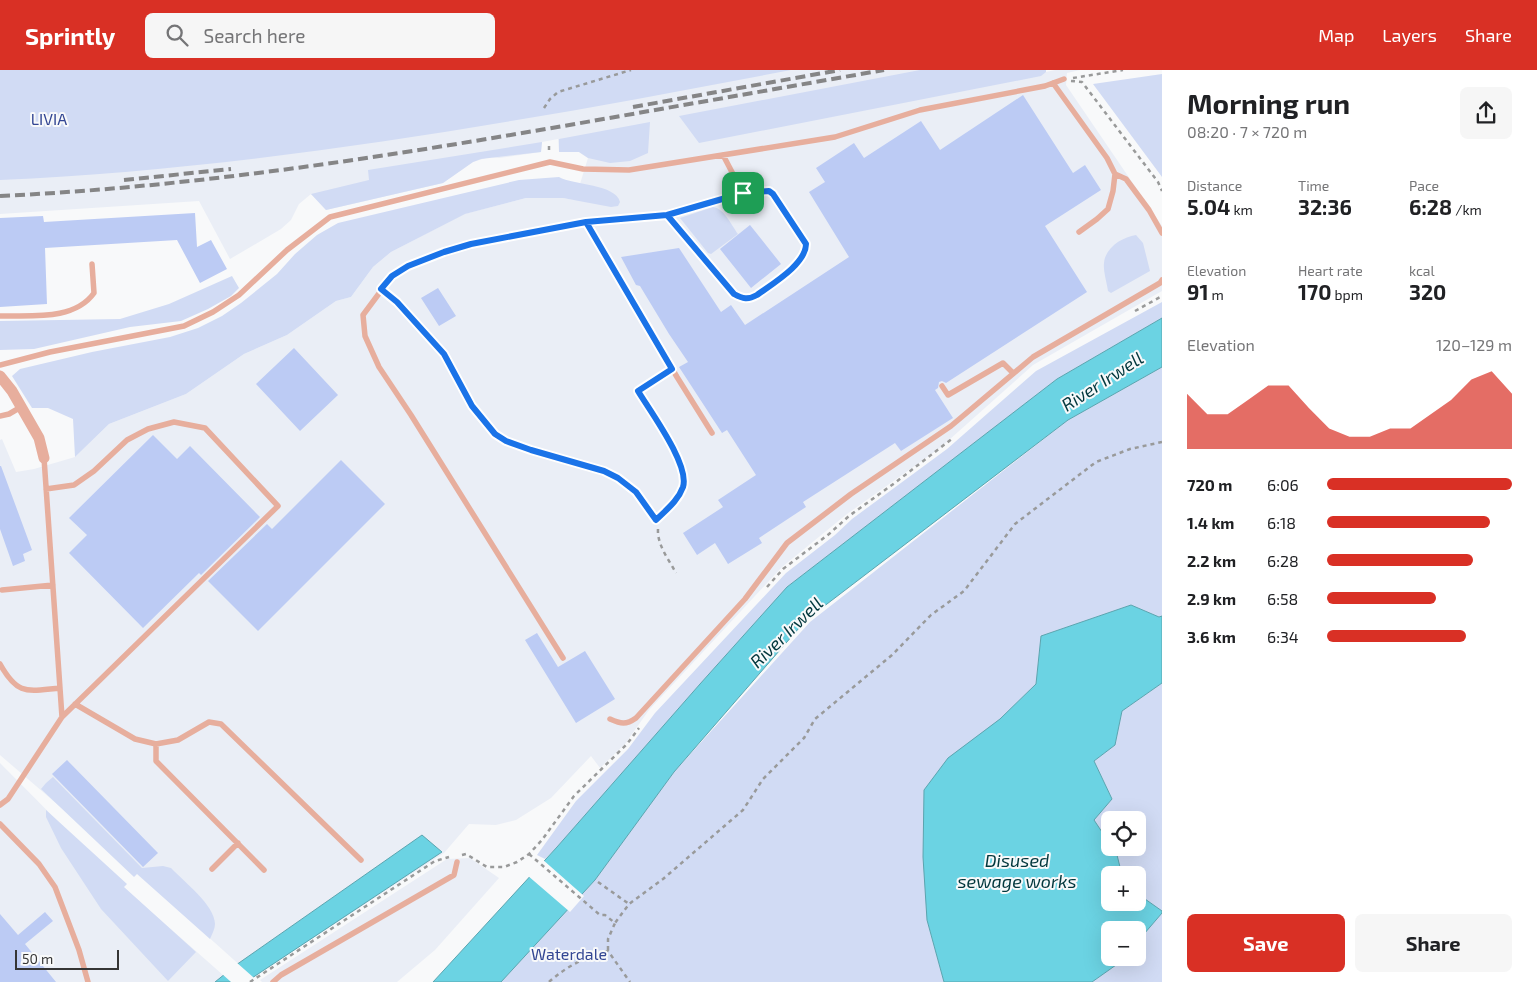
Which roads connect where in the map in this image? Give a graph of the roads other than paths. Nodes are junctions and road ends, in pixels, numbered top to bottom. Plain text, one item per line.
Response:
1 (1064, 80) road end
2 (1053, 84) junction
3 (723, 155) junction
4 (1115, 174) junction
5 (743, 193) junction
6 (667, 215) junction
7 (586, 222) junction
8 (1079, 232) dead end
9 (1162, 233) edge
10 (92, 264) dead end
11 (1162, 280) edge
12 (0, 316) edge
13 (0, 365) edge
14 (672, 369) junction
15 (1013, 373) junction
16 (0, 376) edge
17 (942, 386) dead end
18 (21, 407) junction
19 (0, 416) edge
20 (712, 433) dead end
21 (44, 458) joint
22 (46, 490) junction
23 (656, 520) road end
24 (53, 586) junction
25 (2, 590) dead end
26 (563, 658) dead end
27 (0, 664) edge
28 (60, 688) junction
29 (75, 704) junction
30 (62, 717) junction
31 (610, 720) dead end
32 (156, 744) junction
33 (0, 805) edge
34 (0, 824) edge
35 (238, 843) junction
36 (361, 860) dead end
37 (457, 862) dead end
38 (212, 869) dead end
39 (264, 870) dead end
40 (88, 982) edge
41 (273, 982) edge

1 - 2 lane
2 - 3 lane
2 - 4 lane
3 - 5 lane
3 - 13 lane
4 - 8 lane
4 - 9 lane
5 - 6 lane
5 - 6 lane
6 - 7 lane
7 - 14 lane
7 - 26 lane
10 - 12 lane
11 - 15 lane
14 - 20 lane
14 - 23 lane
15 - 17 lane
15 - 31 lane
16 - 18 street
18 - 19 lane
18 - 21 street
21 - 22 lane
22 - 24 lane
22 - 29 lane
24 - 25 lane
24 - 28 lane
27 - 28 lane
28 - 30 lane
29 - 30 lane
29 - 32 lane
30 - 33 lane
32 - 35 lane
32 - 36 lane
34 - 40 lane
35 - 38 lane
35 - 39 lane
37 - 41 lane

